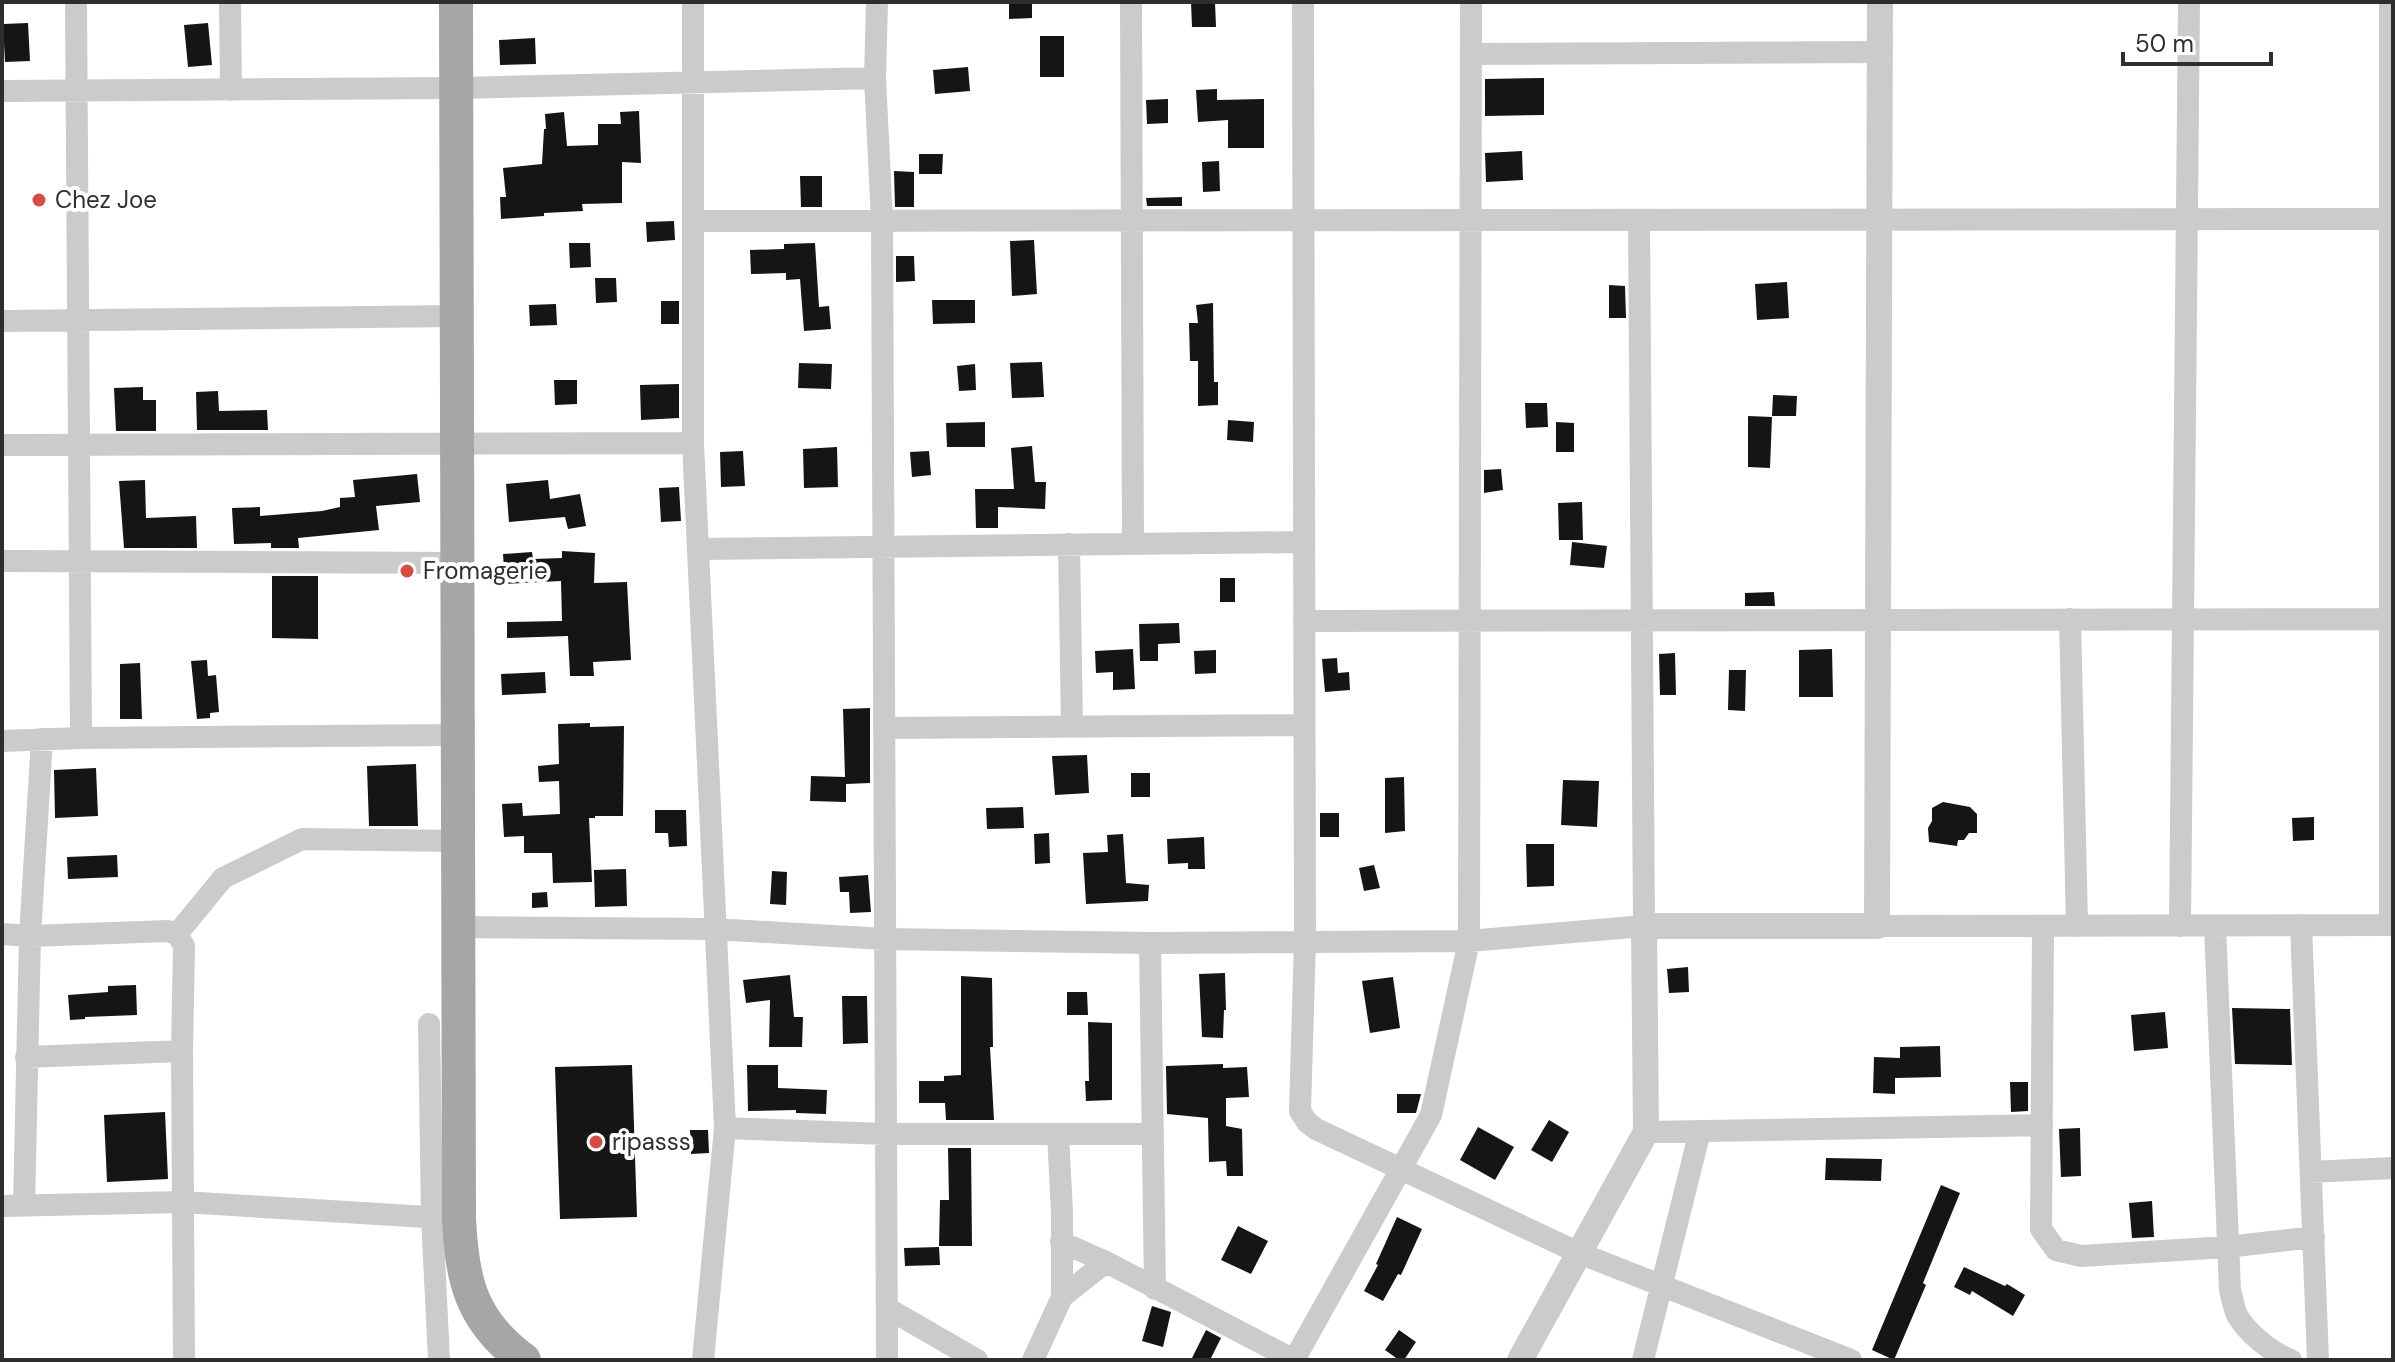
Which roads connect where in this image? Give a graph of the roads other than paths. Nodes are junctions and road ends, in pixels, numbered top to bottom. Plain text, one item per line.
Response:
1 (76, 2) edge
2 (230, 2) edge
3 (456, 2) edge
4 (693, 2) edge
5 (877, 2) edge
6 (1131, 2) edge
7 (1303, 2) edge
8 (1471, 2) edge
9 (1880, 2) edge
10 (2189, 2) edge
11 (2390, 2) edge
12 (1880, 52) junction
13 (1471, 54) junction
14 (875, 78) junction
15 (693, 81) junction
16 (457, 88) junction
17 (231, 90) junction
18 (2, 91) edge
19 (77, 91) junction
20 (2186, 219) junction
21 (2390, 219) junction
22 (1304, 220) junction
23 (1471, 220) junction
24 (1639, 220) junction
25 (1880, 220) junction
26 (693, 221) junction
27 (882, 221) junction
28 (1132, 221) junction
29 (458, 316) junction
30 (2, 321) edge
31 (78, 321) junction
32 (693, 443) junction
33 (458, 444) junction
34 (2, 445) edge
35 (79, 445) junction
36 (1304, 542) junction
37 (1133, 543) junction
38 (1069, 544) junction
39 (884, 545) junction
40 (698, 549) junction
41 (2, 561) edge
42 (80, 562) junction
43 (458, 563) junction
44 (2070, 619) junction
45 (2182, 619) junction
46 (2392, 619) edge
47 (1642, 620) junction
48 (1878, 620) junction
49 (1304, 621) junction
50 (1470, 621) junction
51 (1304, 725) junction
52 (1072, 727) junction
53 (884, 728) junction
54 (457, 735) junction
55 (81, 738) junction
56 (42, 739) junction
57 (2, 741) edge
58 (458, 841) junction
59 (2301, 925) junction
60 (2392, 925) edge
61 (1644, 926) junction
62 (1877, 926) junction
63 (2043, 926) junction
64 (2077, 926) junction
65 (2180, 926) junction
66 (2215, 926) junction
67 (459, 927) junction
68 (714, 929) junction
69 (2, 934) edge
70 (177, 934) junction
71 (30, 936) junction
72 (884, 939) junction
73 (1305, 940) junction
74 (1469, 941) junction
75 (1150, 943) junction
76 (429, 1024) dead end
77 (182, 1051) junction
78 (26, 1057) junction
79 (2042, 1125) junction
80 (725, 1128) junction
81 (1700, 1131) junction
82 (1646, 1132) junction
83 (885, 1134) junction
84 (1058, 1134) junction
85 (1153, 1134) junction
86 (1401, 1168) junction
87 (2393, 1168) edge
88 (2311, 1172) junction
89 (183, 1202) junction
90 (13, 1206) edge
91 (445, 1218) junction
92 (2314, 1237) junction
93 (1061, 1242) junction
94 (2227, 1247) junction
95 (1579, 1253) junction
96 (1106, 1262) junction
97 (1662, 1286) junction
98 (1155, 1289) junction
99 (1062, 1297) junction
100 (887, 1308) junction
101 (184, 1360) edge
102 (439, 1360) edge
103 (524, 1360) edge
104 (703, 1360) edge
105 (887, 1360) edge
106 (977, 1360) edge
107 (1033, 1360) edge
108 (1294, 1360) edge
109 (1520, 1360) edge
110 (1643, 1360) edge
111 (1851, 1360) edge
112 (2291, 1360) edge
113 (2318, 1360) edge

1 - 19 street
2 - 17 street
3 - 16 main road
4 - 15 street
5 - 14 street
6 - 28 street
7 - 22 street
8 - 13 street
9 - 12 street
10 - 20 street
11 - 21 street
12 - 13 street
12 - 25 street
13 - 23 street
14 - 15 street
14 - 27 street
15 - 16 street
15 - 26 street
16 - 17 street
16 - 29 main road
17 - 19 street
18 - 19 street
19 - 31 street
20 - 21 street
20 - 25 street
20 - 45 street
21 - 46 street
22 - 23 street
22 - 28 street
22 - 36 street
23 - 24 street
23 - 50 street
24 - 25 street
24 - 47 street
25 - 48 street
26 - 27 street
26 - 32 street
27 - 28 street
27 - 39 street
28 - 37 street
29 - 31 street
29 - 33 main road
30 - 31 street
31 - 35 street
32 - 33 street
32 - 40 street
33 - 35 street
33 - 43 main road
34 - 35 street
35 - 42 street
36 - 37 street
36 - 49 street
37 - 38 street
38 - 39 street
38 - 52 street
39 - 40 street
39 - 53 street
40 - 68 street
41 - 42 street
42 - 43 street
42 - 55 street
43 - 54 main road
44 - 45 street
44 - 48 street
44 - 64 street
45 - 46 street
45 - 65 street
46 - 60 street
47 - 48 street
47 - 50 street
47 - 61 street
48 - 62 street
49 - 50 street
49 - 51 street
50 - 74 street
51 - 52 street
51 - 73 street
52 - 53 street
53 - 72 street
54 - 55 street
54 - 58 main road
55 - 56 street
56 - 57 street
56 - 71 street
58 - 67 main road
58 - 70 street
59 - 60 street
59 - 66 street
59 - 88 street
61 - 62 street
61 - 74 street
61 - 82 street
62 - 63 street
63 - 64 street
63 - 79 street
64 - 65 street
65 - 66 street
66 - 94 street
67 - 68 street
67 - 91 main road
68 - 72 street
68 - 80 street
69 - 71 street
70 - 71 street
70 - 77 street
71 - 78 street
72 - 75 street
72 - 83 street
73 - 74 street
73 - 75 street
73 - 86 street
74 - 86 street
75 - 85 street
76 - 91 street
77 - 78 street
77 - 89 street
78 - 90 street
79 - 81 street
79 - 94 street
80 - 83 street
80 - 104 street
81 - 82 street
81 - 97 street
82 - 95 street
83 - 84 street
83 - 100 street
84 - 85 street
84 - 93 street
85 - 98 street
86 - 95 street
86 - 108 street
87 - 88 street
88 - 92 street
89 - 90 street
89 - 91 street
89 - 101 street
91 - 102 street
91 - 103 main road
92 - 94 street
92 - 113 street
93 - 96 street
93 - 99 street
94 - 112 street
95 - 97 street
95 - 109 street
96 - 98 street
96 - 99 street
97 - 110 street
97 - 111 street
98 - 108 street
99 - 107 street
100 - 105 street
100 - 106 street

